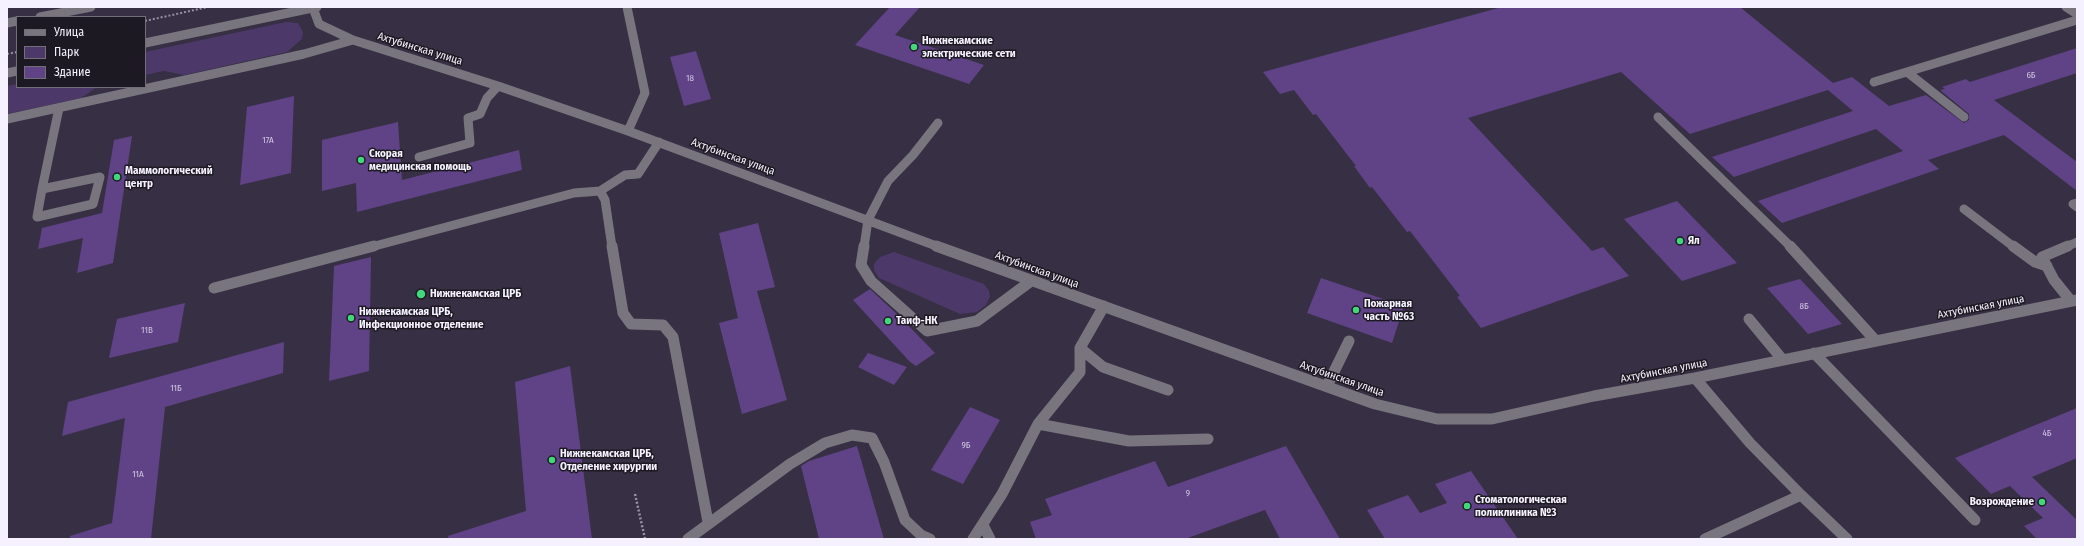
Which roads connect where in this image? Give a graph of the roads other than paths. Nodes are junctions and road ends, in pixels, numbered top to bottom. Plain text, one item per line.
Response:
1 (91, 7) edge
2 (315, 7) edge
3 (627, 7) edge
4 (2066, 7) edge
5 (2077, 14) edge
6 (45, 16) edge
7 (2077, 20) edge
8 (352, 40) junction
9 (146, 44) edge
10 (1907, 72) junction
11 (1874, 82) dead end
12 (498, 86) junction
13 (59, 108) junction
14 (1658, 117) dead end
15 (1964, 117) dead end
16 (7, 119) edge
17 (938, 123) dead end
18 (628, 131) junction
19 (659, 142) junction
20 (419, 157) dead end
21 (42, 190) junction
22 (600, 191) junction
23 (2077, 203) edge
24 (2077, 207) edge
25 (1964, 209) dead end
26 (868, 220) junction
27 (2077, 242) edge
28 (2047, 266) junction
29 (1031, 281) junction
30 (214, 288) dead end
31 (2074, 301) edge
32 (1104, 306) junction
33 (1749, 319) dead end
34 (1875, 340) junction
35 (1349, 341) dead end
36 (1080, 348) junction
37 (1814, 353) junction
38 (1782, 359) junction
39 (1695, 378) junction
40 (1327, 386) junction
41 (1168, 390) dead end
42 (1038, 424) junction
43 (1208, 439) dead end
44 (1801, 495) junction
45 (1976, 520) dead end
46 (708, 522) junction
47 (983, 525) junction
48 (688, 539) edge
49 (930, 539) edge
50 (973, 539) edge
51 (990, 539) edge
52 (1705, 539) edge
53 (1847, 539) edge

1 - 6 street
2 - 8 street, Ахтубинская улица
2 - 9 street
3 - 18 street
4 - 5 street
7 - 10 street
8 - 12 street, Ахтубинская улица
8 - 13 street
10 - 11 street
10 - 15 street
12 - 18 street, Ахтубинская улица
12 - 20 street
13 - 16 street
13 - 21 street
14 - 34 street
17 - 26 street
18 - 19 street, Ахтубинская улица
19 - 22 street
19 - 26 street, Ахтубинская улица
21 - 21 street
22 - 30 street
22 - 46 street
23 - 24 street
25 - 28 street
26 - 29 street, Ахтубинская улица
26 - 29 street
27 - 28 street
28 - 31 street
29 - 32 street, Ахтубинская улица
31 - 34 street, Ахтубинская улица
32 - 36 street
32 - 40 street, Ахтубинская улица
33 - 38 street
34 - 37 street, Ахтубинская улица
35 - 40 street
36 - 41 street
36 - 42 street
37 - 38 street, Ахтубинская улица
37 - 45 street
38 - 39 street, Ахтубинская улица
39 - 40 street, Ахтубинская улица
39 - 44 street
42 - 43 street
42 - 47 street
44 - 52 street
44 - 53 street
46 - 48 street
46 - 49 street
47 - 50 street
47 - 51 street

